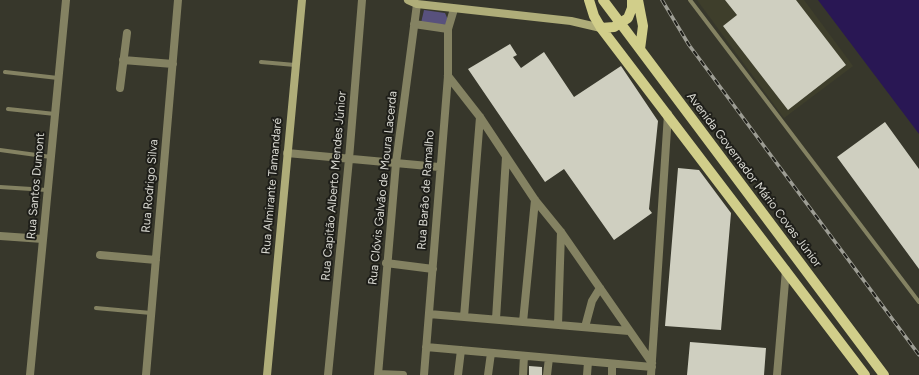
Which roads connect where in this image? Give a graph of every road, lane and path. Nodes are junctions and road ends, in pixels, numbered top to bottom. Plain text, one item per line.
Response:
1 (66, 0) edge
2 (178, 0) edge
3 (302, 0) edge
4 (362, 0) edge
5 (408, 0) edge
6 (589, 0) edge
7 (603, 0) edge
8 (632, 0) edge
9 (638, 0) edge
10 (690, 0) edge
11 (417, 4) junction
12 (454, 9) junction
13 (621, 23) junction
14 (414, 24) junction
15 (600, 28) junction
16 (448, 29) junction
17 (127, 33) dead end
18 (640, 49) junction
19 (123, 60) junction
20 (261, 62) dead end
21 (173, 64) junction
22 (296, 65) junction
23 (5, 72) dead end
24 (448, 76) junction
25 (58, 78) junction
26 (120, 88) dead end
27 (8, 109) dead end
28 (55, 114) junction
29 (668, 114) junction
30 (480, 117) junction
31 (0, 150) edge
32 (287, 153) junction
33 (51, 157) junction
34 (506, 157) junction
35 (349, 159) junction
36 (396, 163) junction
37 (439, 167) junction
38 (0, 187) edge
39 (48, 190) junction
40 (535, 200) junction
41 (561, 232) junction
42 (0, 236) edge
43 (43, 239) junction
44 (100, 254) dead end
45 (156, 260) junction
46 (386, 263) junction
47 (433, 269) junction
48 (786, 270) junction
49 (600, 288) junction
50 (919, 302) edge
51 (96, 308) dead end
52 (151, 313) junction
53 (429, 314) junction
54 (464, 317) junction
55 (496, 319) junction
56 (523, 322) junction
57 (558, 325) junction
58 (585, 327) junction
59 (629, 331) junction
60 (426, 347) junction
61 (461, 350) junction
62 (491, 353) junction
63 (524, 356) junction
64 (549, 358) junction
65 (588, 362) junction
66 (612, 364) junction
67 (652, 368) edge
68 (378, 374) edge
69 (30, 375) edge
70 (146, 375) edge
71 (267, 375) edge
72 (328, 375) edge
73 (403, 375) edge
74 (424, 375) edge
75 (458, 375) edge
76 (488, 375) edge
77 (523, 375) edge
78 (547, 375) edge
79 (587, 375) edge
80 (612, 375) edge
81 (777, 375) edge
82 (865, 375) edge
83 (884, 375) edge

1 - 25 street, Rua Santos Dumont
2 - 21 street, Rua Rodrigo Silva
3 - 22 street, Rua Almirante Tamandaré
4 - 35 street, Rua Capitão Alberto Mendes Júnior
5 - 11 street
6 - 15 main road
7 - 13 main road, Avenida Governador Mário Covas Júnior
8 - 13 main road
9 - 18 main road
10 - 50 lane
11 - 12 street
11 - 14 street, Rua Clóvis Galvão de Moura Lacerda
12 - 15 street
12 - 16 street, Rua Barão de Ramalho
13 - 15 main road
13 - 18 main road, Avenida Governador Mário Covas Júnior
14 - 16 street
14 - 36 street, Rua Clóvis Galvão de Moura Lacerda
15 - 29 main road
16 - 24 street, Rua Barão de Ramalho
17 - 19 street
18 - 83 main road, Avenida Governador Mário Covas Júnior
19 - 21 street
19 - 26 street
20 - 22 lane
21 - 45 street, Rua Rodrigo Silva
22 - 32 street, Rua Almirante Tamandaré
23 - 25 lane
24 - 30 street
24 - 37 street, Rua Barão de Ramalho
25 - 28 street, Rua Santos Dumont
27 - 28 lane
28 - 33 street, Rua Santos Dumont
29 - 48 main road
29 - 67 street
30 - 34 street
30 - 54 street
31 - 33 lane
32 - 35 street
32 - 71 street, Rua Almirante Tamandaré
33 - 39 street, Rua Santos Dumont
34 - 40 street
34 - 55 street
35 - 36 street
35 - 72 street, Rua Capitão Alberto Mendes Júnior
36 - 37 street
36 - 46 street, Rua Clóvis Galvão de Moura Lacerda
37 - 47 street, Rua Barão de Ramalho
38 - 39 lane
39 - 43 street, Rua Santos Dumont
40 - 41 street
40 - 56 street
41 - 49 street
41 - 57 street
42 - 43 street
43 - 69 street, Rua Santos Dumont
44 - 45 street
45 - 52 street, Rua Rodrigo Silva
46 - 47 street
46 - 68 street, Rua Clóvis Galvão de Moura Lacerda
47 - 53 street, Rua Barão de Ramalho
48 - 81 street
48 - 82 main road
49 - 58 street
49 - 59 street
51 - 52 lane
52 - 70 street, Rua Rodrigo Silva
53 - 54 street
53 - 60 street, Rua Barão de Ramalho
54 - 55 street
55 - 56 street
56 - 57 street
57 - 58 street
58 - 59 street
59 - 67 street
60 - 61 street
60 - 74 street, Rua Barão de Ramalho
61 - 62 street
61 - 75 street
62 - 63 street
62 - 76 street
63 - 64 street
63 - 77 street
64 - 65 street
64 - 78 street
65 - 66 street
65 - 79 street
66 - 67 street
66 - 80 street
68 - 73 street

